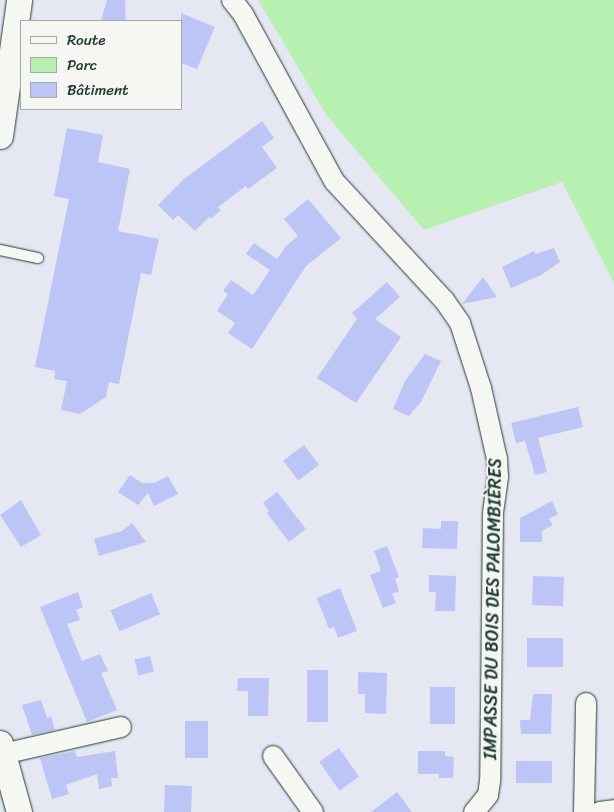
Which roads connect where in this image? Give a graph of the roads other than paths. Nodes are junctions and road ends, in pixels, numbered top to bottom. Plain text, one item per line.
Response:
1 (19, 0) edge
2 (232, 0) edge
3 (0, 136) edge
4 (0, 250) edge
5 (38, 258) dead end
6 (586, 703) dead end
7 (121, 727) dead end
8 (1, 748) edge
9 (273, 756) dead end
10 (614, 810) edge
11 (19, 812) edge
12 (313, 812) edge
13 (474, 812) edge
14 (584, 812) edge
15 (600, 812) edge

1 - 3 street
2 - 13 street, IMPASSE DU BOIS DES PALOMBIÈRES
4 - 5 lane
6 - 14 street
7 - 8 street
8 - 11 street
9 - 12 street
10 - 15 street

